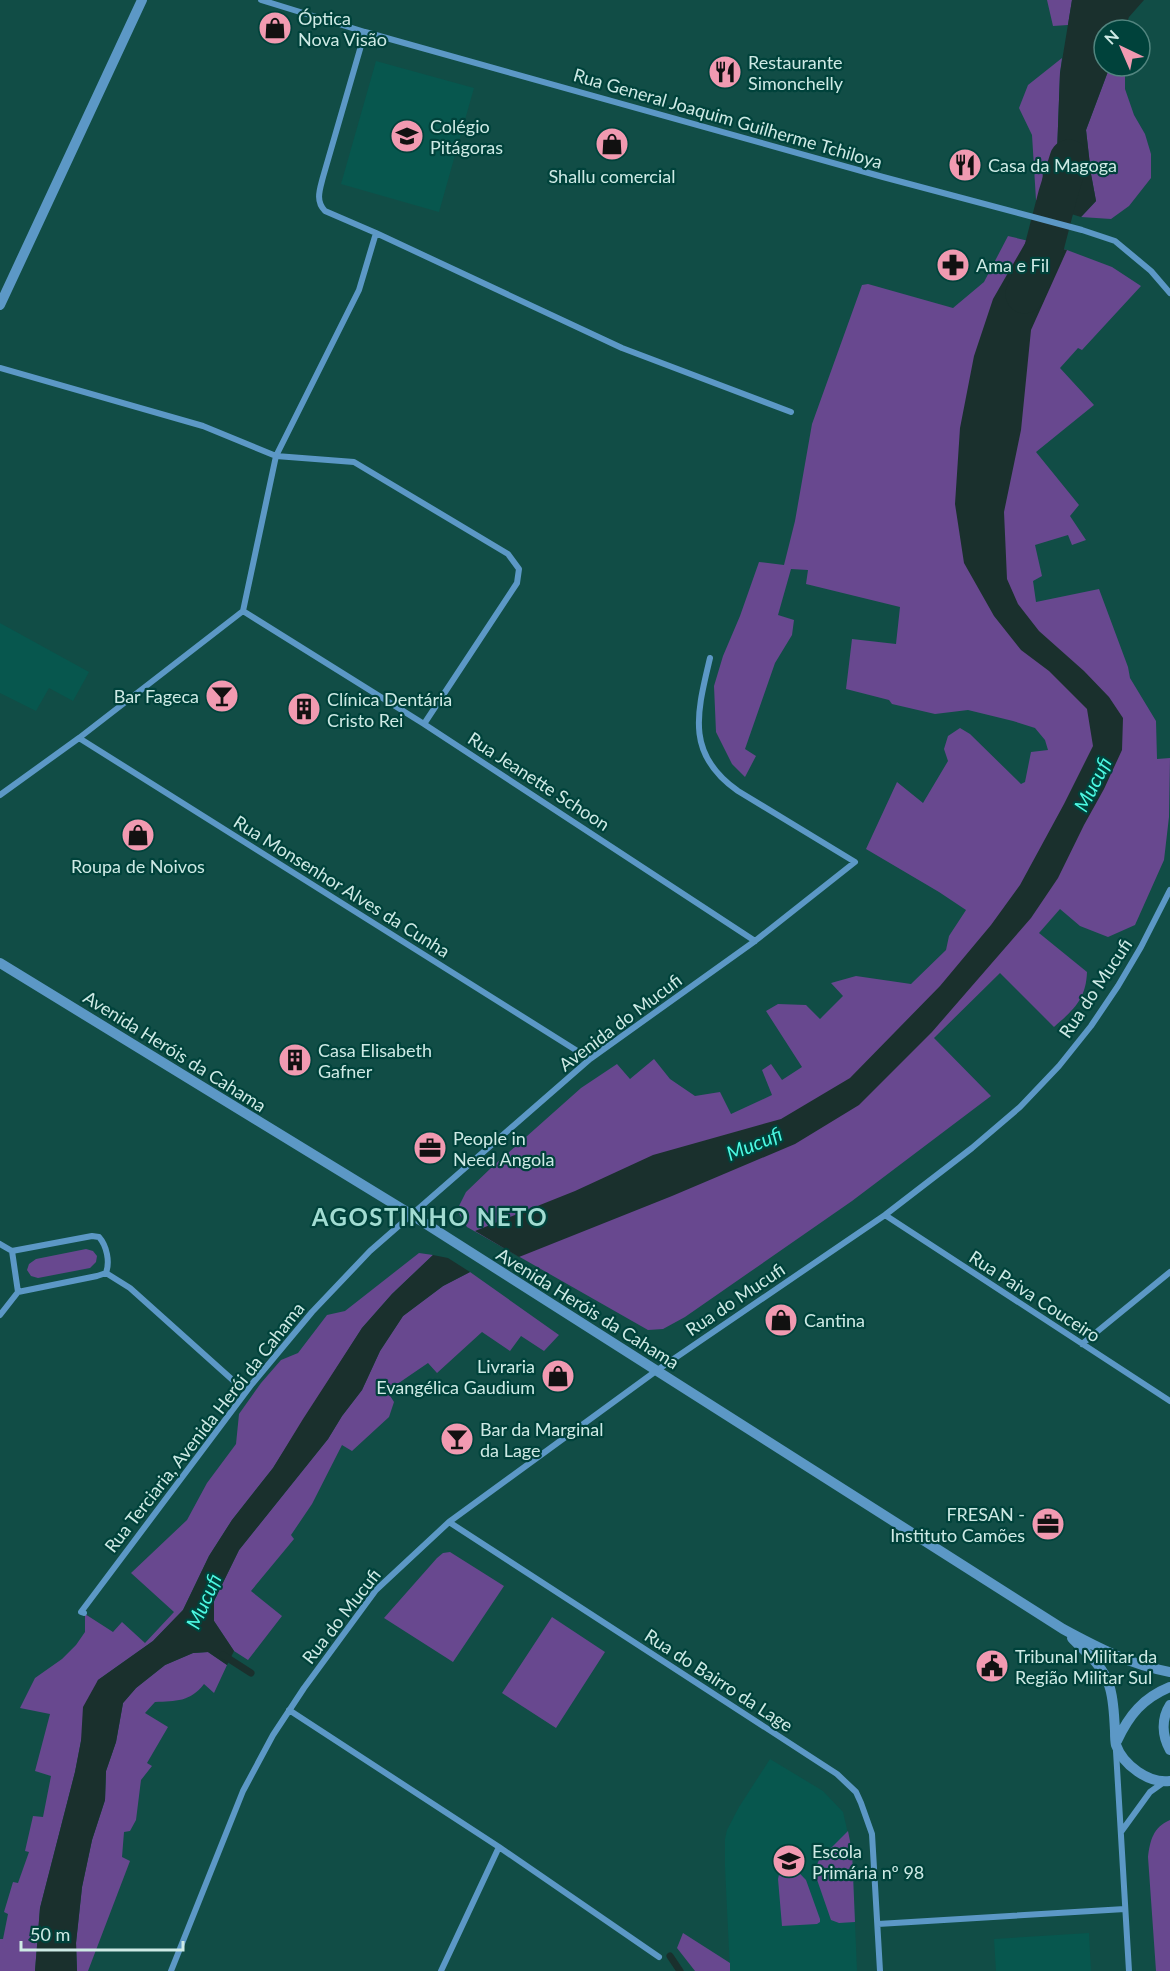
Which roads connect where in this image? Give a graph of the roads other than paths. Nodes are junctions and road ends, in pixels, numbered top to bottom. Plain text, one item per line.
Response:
1 (142, 0) edge
2 (261, 0) edge
3 (365, 32) junction
4 (376, 233) junction
5 (1170, 293) edge
6 (0, 305) edge
7 (0, 368) edge
8 (791, 412) dead end
9 (276, 456) junction
10 (243, 611) junction
11 (710, 658) dead end
12 (424, 724) junction
13 (79, 738) junction
14 (0, 795) edge
15 (1170, 890) edge
16 (755, 941) junction
17 (0, 963) edge
18 (590, 1059) junction
19 (412, 1215) junction
20 (885, 1215) junction
21 (0, 1244) edge
22 (12, 1251) junction
23 (1170, 1272) edge
24 (106, 1273) junction
25 (18, 1292) junction
26 (0, 1315) edge
27 (1082, 1344) junction
28 (657, 1371) junction
29 (246, 1392) junction
30 (1170, 1401) edge
31 (449, 1522) junction
32 (84, 1613) dead end
33 (1063, 1629) junction
34 (1170, 1672) edge
35 (1170, 1687) edge
36 (1170, 1705) edge
37 (289, 1710) junction
38 (1116, 1744) junction
39 (1170, 1750) edge
40 (1167, 1781) edge
41 (1120, 1832) junction
42 (499, 1847) junction
43 (1125, 1910) junction
44 (878, 1924) junction
45 (659, 1957) dead end
46 (171, 1971) edge
47 (441, 1971) edge
48 (880, 1971) edge
49 (1129, 1971) edge

1 - 6 street
2 - 3 street, Rua General Joaquim Guilherme Tchiloya
3 - 4 street
3 - 5 street, Rua General Joaquim Guilherme Tchiloya
4 - 8 street
4 - 9 street
7 - 9 street
9 - 10 street
9 - 12 street
10 - 12 street, Rua Jeanette Schoon
10 - 13 street
11 - 16 street, Avenida do Mucufi
12 - 16 street, Rua Jeanette Schoon
13 - 14 street
13 - 18 street, Rua Monsenhor Alves da Cunha
15 - 20 street, Rua do Mucufi
16 - 18 street, Avenida do Mucufi
17 - 19 street, Avenida Heróis da Cahama
18 - 19 street, Avenida do Mucufi
19 - 28 street, Avenida Heróis da Cahama
19 - 29 street, Rua Terciaria, Avenida Herói da Cahama
20 - 27 street, Rua Paiva Couceiro
20 - 28 street, Rua do Mucufi
21 - 22 street
22 - 24 street
22 - 25 street
23 - 27 street
24 - 25 street
24 - 29 street
25 - 26 street
27 - 30 street, Rua Paiva Couceiro
28 - 31 street, Rua do Mucufi
28 - 33 street, Avenida Heróis da Cahama
29 - 32 street, Rua Terciaria, Avenida Herói da Cahama
31 - 37 street, Rua do Mucufi
31 - 44 street, Rua do Bairro da Lage
33 - 34 street, Avenida Heróis da Cahama
33 - 38 street, Avenida Heróis da Cahama
35 - 38 street
36 - 39 street
37 - 42 street
37 - 46 street, Rua do Mucufi
38 - 40 street
38 - 41 street
40 - 41 street
41 - 43 street
42 - 45 street
42 - 47 street
43 - 44 street
43 - 49 street
44 - 48 street, Rua do Bairro da Lage

